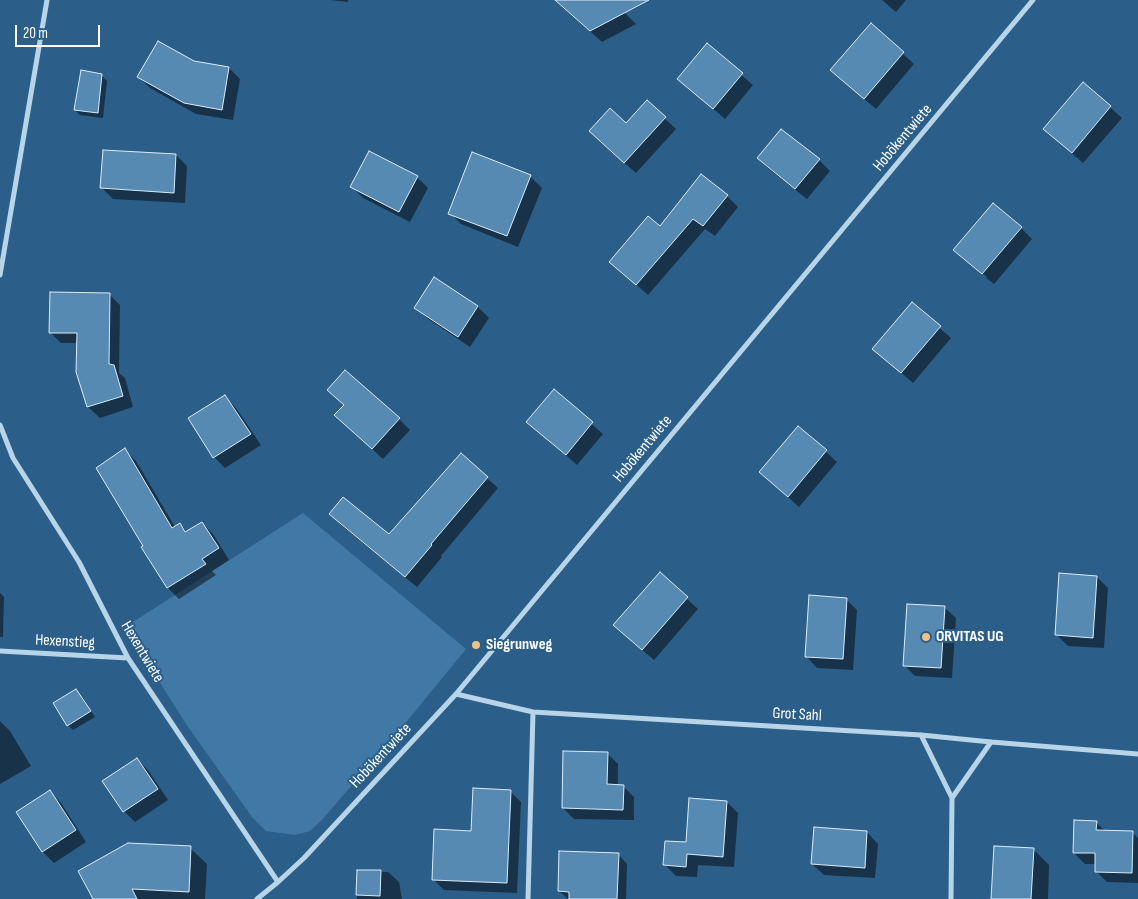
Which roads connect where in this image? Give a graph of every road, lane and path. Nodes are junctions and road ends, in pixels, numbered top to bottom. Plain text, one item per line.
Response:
1 (47, 0) edge
2 (1033, 0) edge
3 (2, 247) edge
4 (0, 275) edge
5 (0, 425) edge
6 (0, 651) edge
7 (128, 658) junction
8 (456, 694) junction
9 (533, 712) junction
10 (922, 735) junction
11 (991, 742) junction
12 (1138, 754) edge
13 (952, 798) junction
14 (278, 882) junction
15 (257, 899) edge
16 (528, 899) edge
17 (951, 899) edge

1 - 3 street
2 - 8 street, Hobökentwiete
3 - 4 street
5 - 7 street, Hexentwiete
6 - 7 street, Hexenstieg
7 - 14 street, Hexentwiete
8 - 9 street, Grot Sahl
8 - 14 street, Hobökentwiete
9 - 10 street, Grot Sahl
9 - 16 street
10 - 11 street, Grot Sahl
10 - 13 street
11 - 12 street, Grot Sahl
11 - 13 street
13 - 17 street
14 - 15 street, Hobökentwiete

